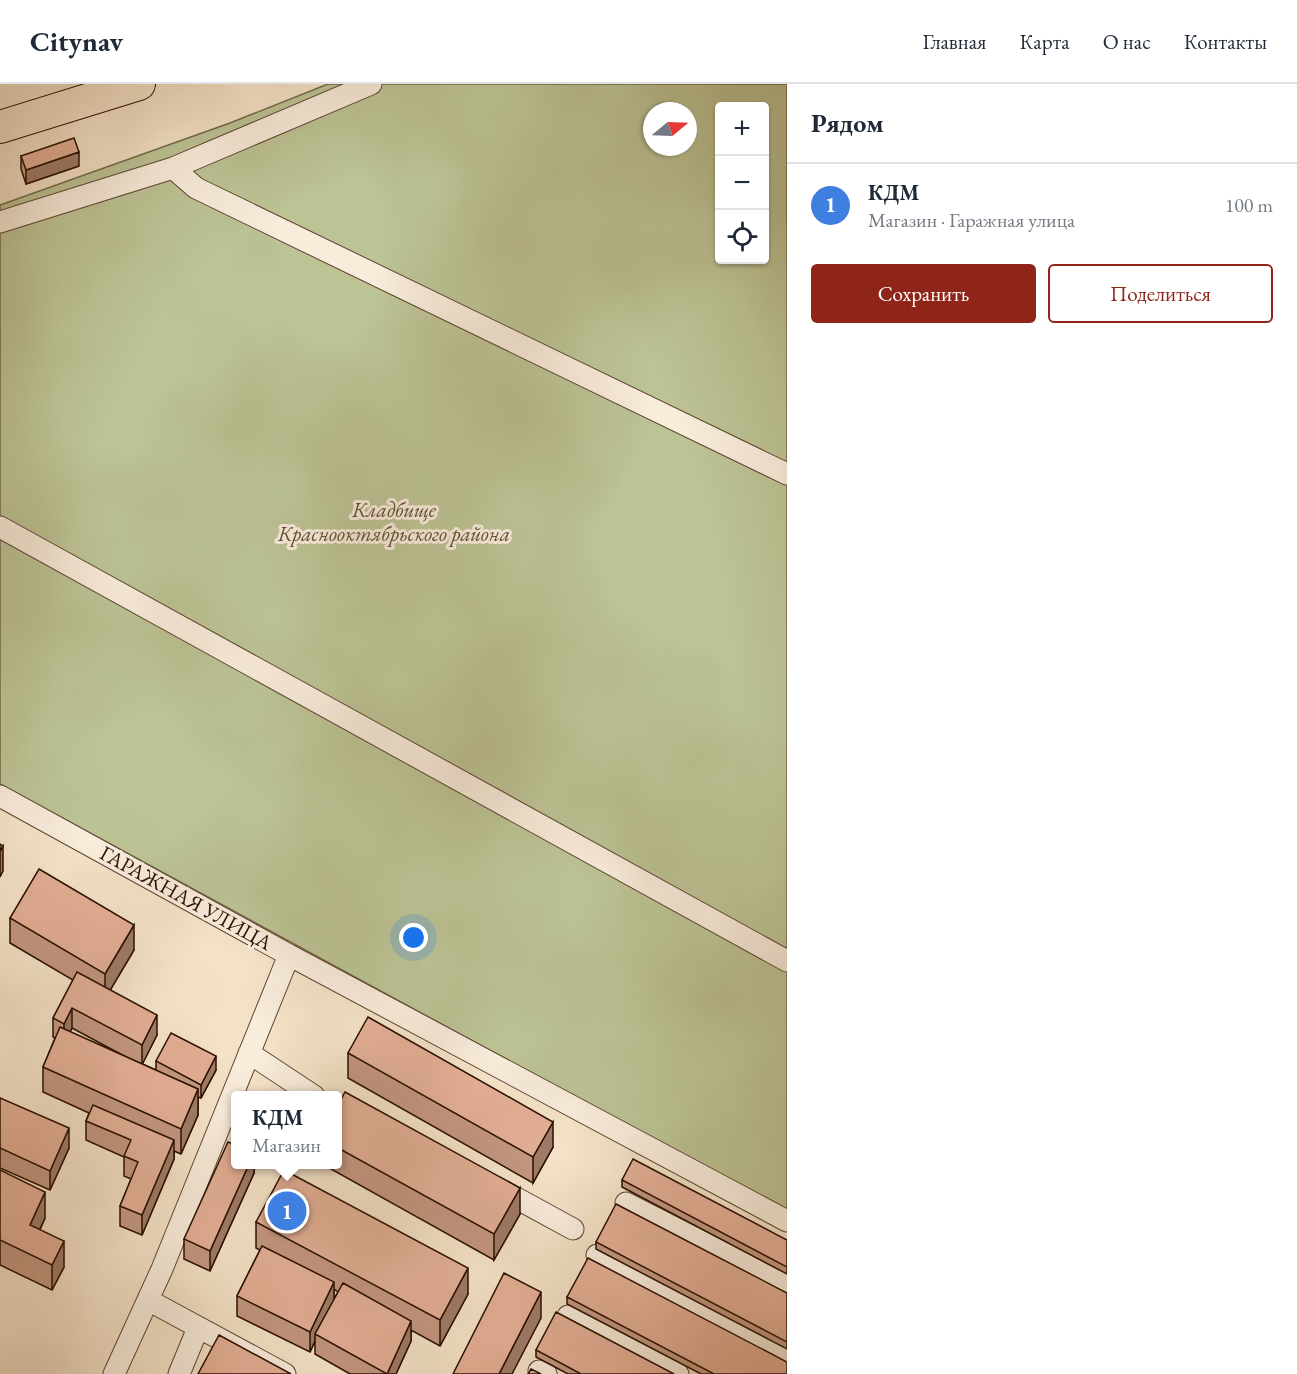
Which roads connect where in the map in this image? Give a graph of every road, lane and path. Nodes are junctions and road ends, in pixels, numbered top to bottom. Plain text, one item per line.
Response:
1 (69, 84) edge
2 (139, 84) edge
3 (371, 84) edge
4 (0, 105) edge
5 (0, 127) edge
6 (173, 168) junction
7 (0, 222) edge
8 (787, 474) edge
9 (0, 527) edge
10 (0, 796) edge
11 (289, 955) junction
12 (787, 961) edge
13 (249, 1053) junction
14 (233, 1091) edge
15 (308, 1091) edge
16 (231, 1097) edge
17 (480, 1179) edge
18 (626, 1203) dead end
19 (787, 1221) edge
20 (573, 1229) dead end
21 (597, 1255) dead end
22 (787, 1285) edge
23 (148, 1300) junction
24 (568, 1316) edge
25 (198, 1328) junction
26 (787, 1358) edge
27 (114, 1374) edge
28 (179, 1374) edge
29 (285, 1374) edge
30 (678, 1374) edge

1 - 4 highway
2 - 5 highway
3 - 6 street
6 - 7 street
6 - 8 street
9 - 12 street
10 - 11 street, ГАРАЖНАЯ УЛИЦА
11 - 13 street, ГАРАЖНАЯ УЛИЦА
11 - 19 street
13 - 14 street, ГАРАЖНАЯ УЛИЦА
13 - 15 street
16 - 23 street, ГАРАЖНАЯ УЛИЦА
17 - 20 street
18 - 22 street
21 - 26 street
23 - 25 street
23 - 27 street, ГАРАЖНАЯ УЛИЦА
24 - 30 street
25 - 28 street
25 - 29 street

